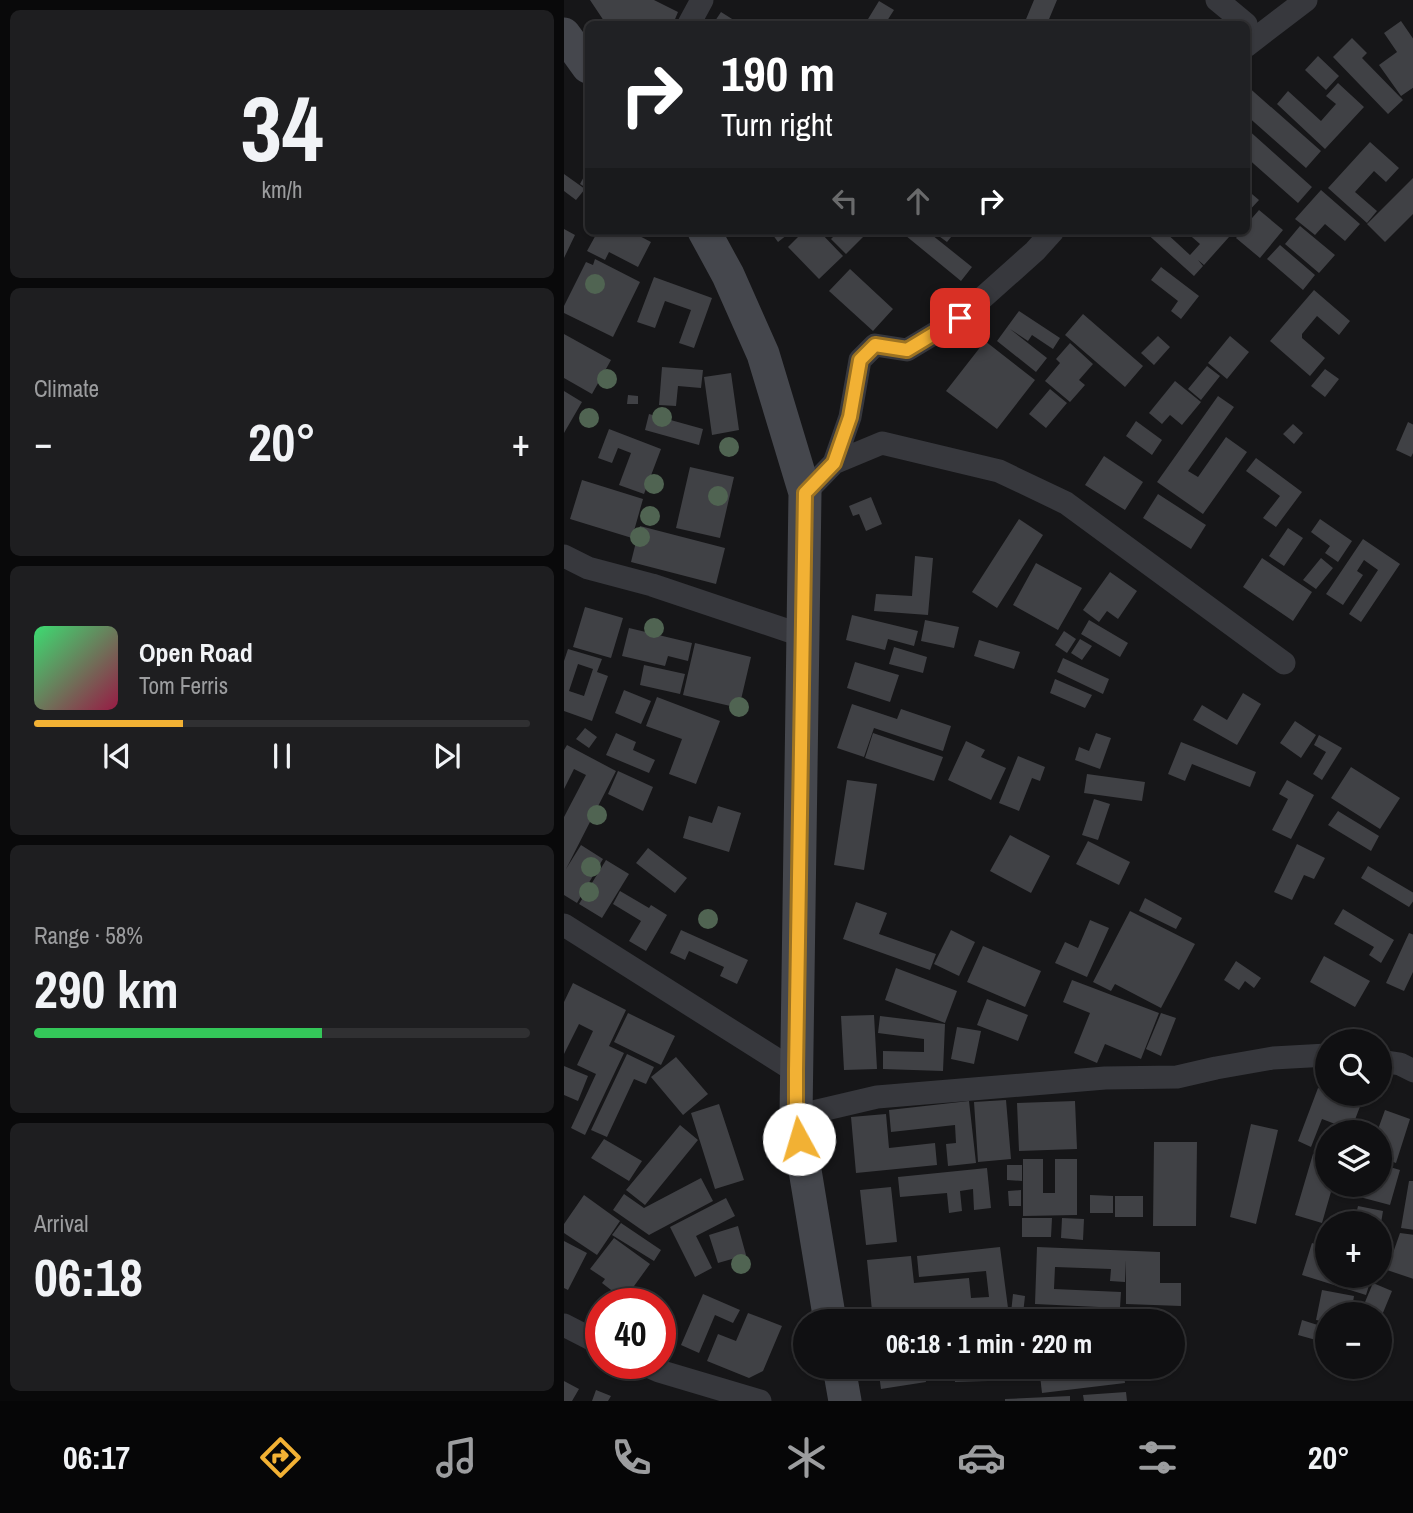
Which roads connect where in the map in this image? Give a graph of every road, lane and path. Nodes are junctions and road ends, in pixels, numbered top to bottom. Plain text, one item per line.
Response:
1 (702, 0) edge
2 (1217, 0) edge
3 (1306, 0) edge
4 (691, 21) edge
5 (1237, 21) edge
6 (1250, 32) edge
7 (564, 34) edge
8 (585, 63) edge
9 (706, 235) edge
10 (1049, 235) edge
11 (834, 463) junction
12 (805, 493) junction
13 (564, 556) edge
14 (804, 636) junction
15 (1284, 663) dead end
16 (564, 925) edge
17 (1315, 1056) edge
18 (1392, 1063) edge
19 (796, 1070) junction
20 (1413, 1071) edge
21 (796, 1116) junction
22 (829, 1309) edge
23 (564, 1325) edge
24 (585, 1336) edge
25 (676, 1376) edge
26 (841, 1379) edge
27 (760, 1401) edge
28 (845, 1401) edge

1 - 4 street
2 - 5 street
3 - 6 street
7 - 8 street
9 - 12 street
10 - 11 street
11 - 12 street
11 - 15 street
12 - 14 street
13 - 14 street
14 - 19 street
16 - 19 street
17 - 21 street
18 - 20 street
19 - 21 street
21 - 22 street
23 - 24 street
25 - 27 street
26 - 28 street

